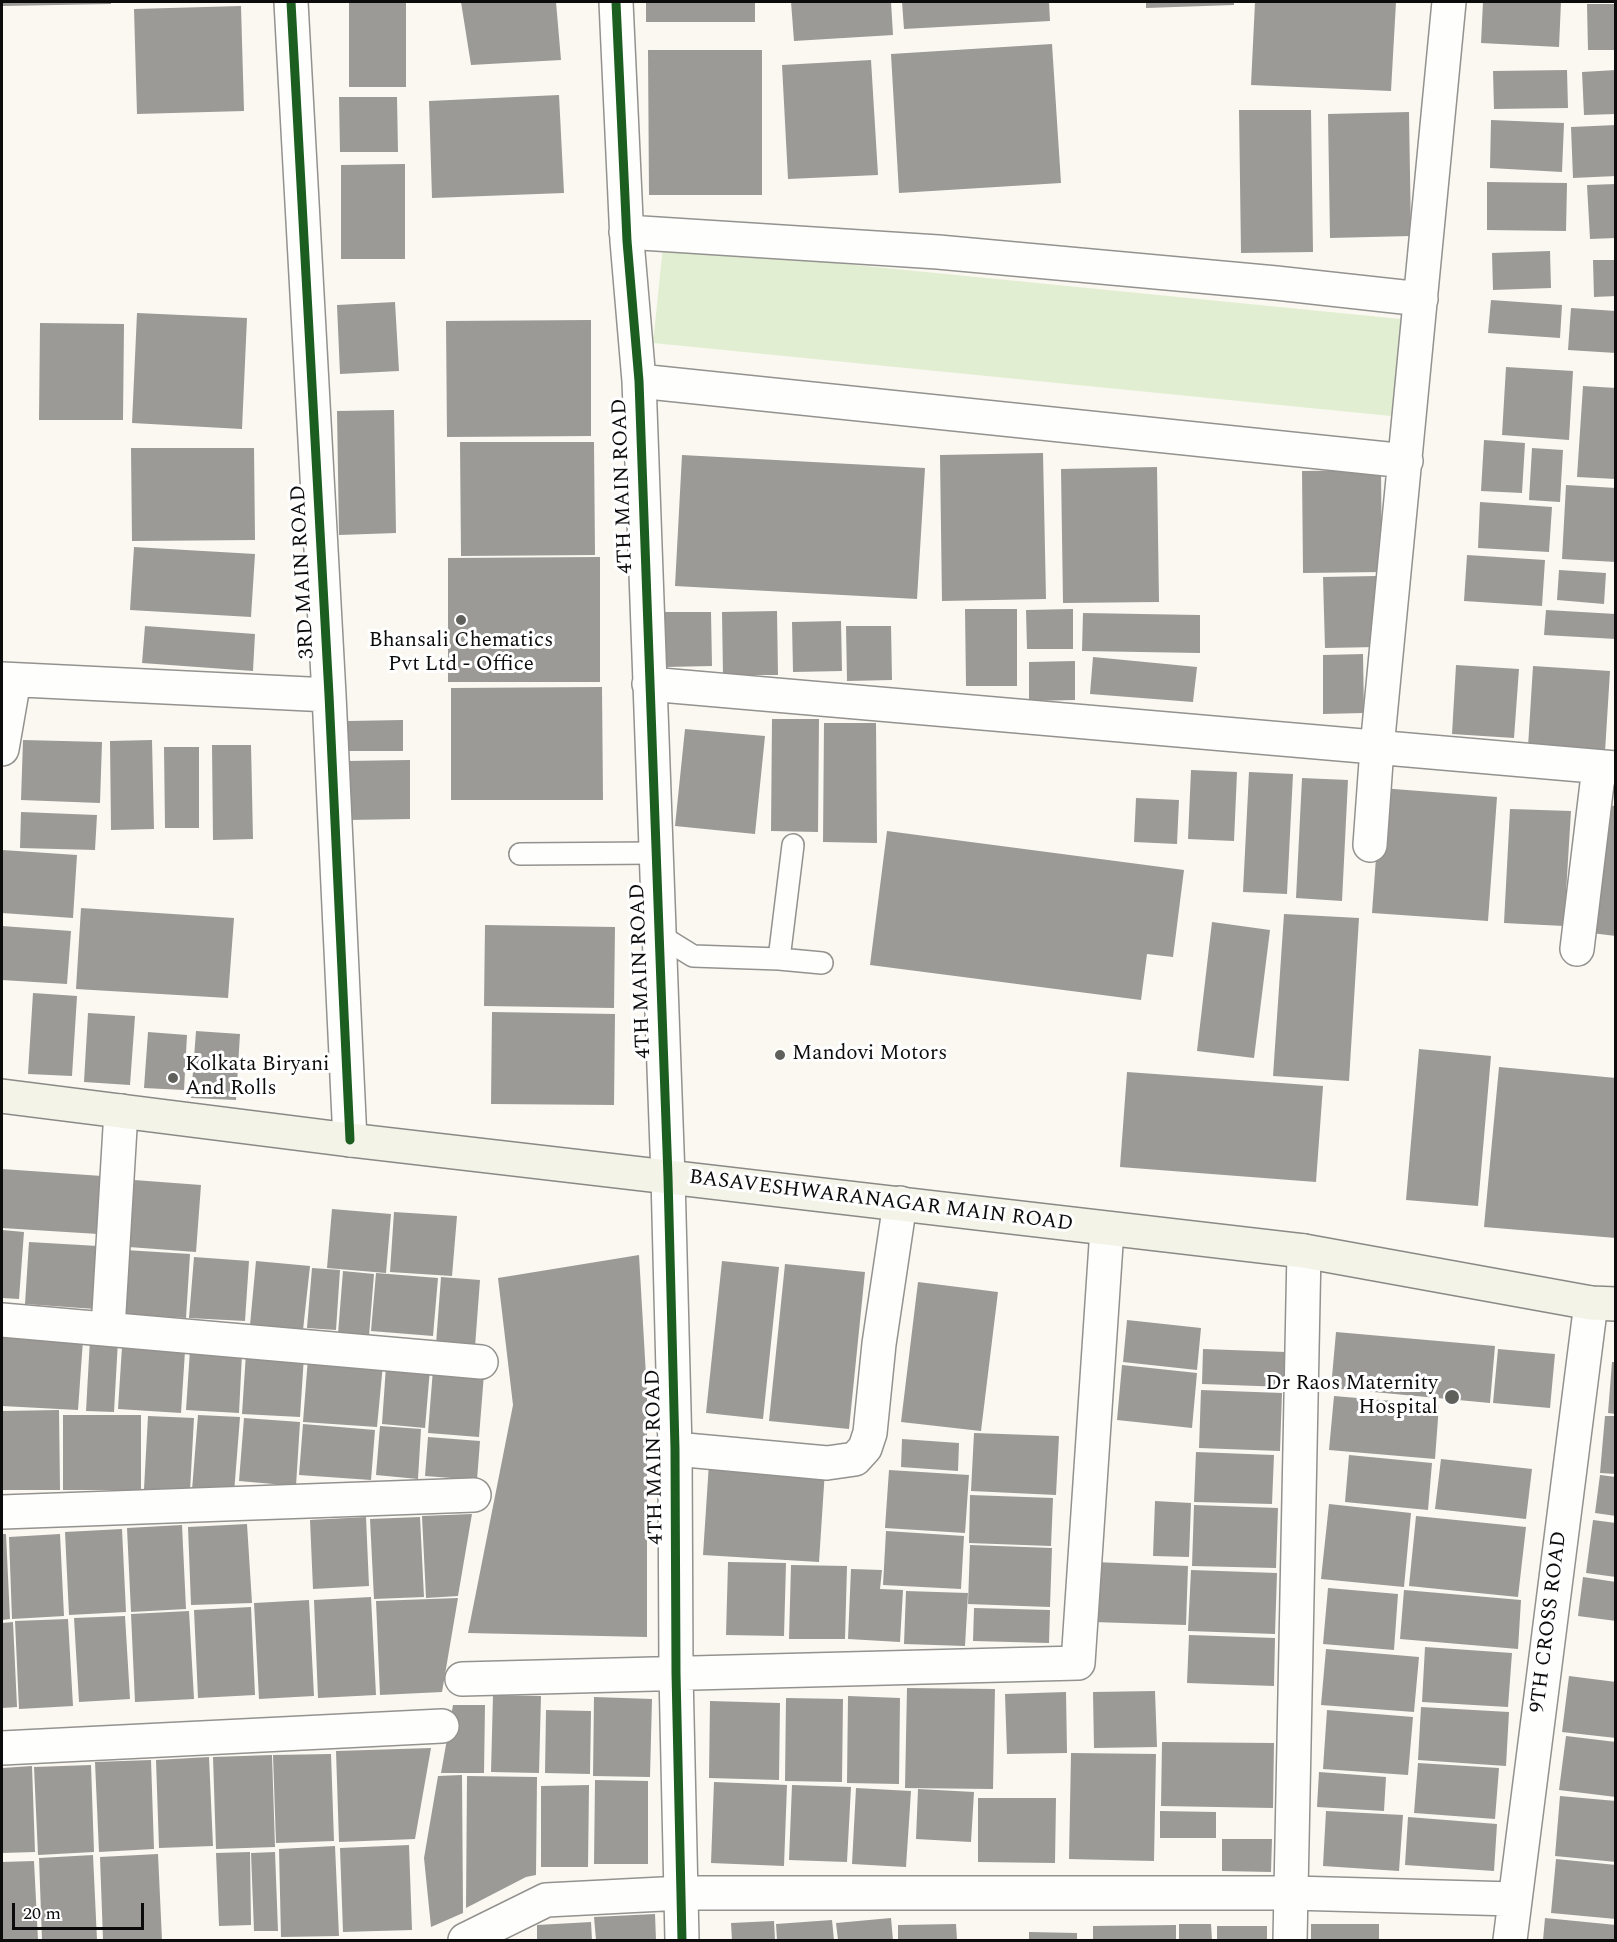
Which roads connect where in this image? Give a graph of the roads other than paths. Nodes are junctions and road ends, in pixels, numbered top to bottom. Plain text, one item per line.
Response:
1 (291, 2) edge
2 (616, 2) edge
3 (1449, 2) edge
4 (626, 232) junction
5 (1421, 299) junction
6 (639, 381) junction
7 (1406, 461) junction
8 (8, 680) edge
9 (649, 684) junction
10 (329, 695) junction
11 (1377, 748) junction
12 (2, 749) edge
13 (1607, 767) edge
14 (793, 845) dead end
15 (1370, 845) dead end
16 (656, 853) junction
17 (520, 854) dead end
18 (658, 934) junction
19 (1577, 950) dead end
20 (779, 959) junction
21 (822, 963) dead end
22 (2, 1096) edge
23 (121, 1111) junction
24 (350, 1140) junction
25 (668, 1177) junction
26 (900, 1203) junction
27 (1107, 1229) junction
28 (1304, 1251) junction
29 (1603, 1304) edge
30 (2, 1320) edge
31 (108, 1329) junction
32 (481, 1362) dead end
33 (675, 1449) junction
34 (474, 1495) dead end
35 (2, 1512) edge
36 (676, 1673) junction
37 (462, 1678) dead end
38 (442, 1726) dead end
39 (2, 1748) edge
40 (681, 1893) junction
41 (1292, 1893) junction
42 (1514, 1899) junction
43 (465, 1941) edge
44 (682, 1941) edge
45 (1290, 1941) edge
46 (1510, 1941) edge

1 - 10 street, 3RD MAIN ROAD
2 - 4 street, 4TH MAIN ROAD
3 - 5 street
4 - 5 street
4 - 6 street, 4TH MAIN ROAD
5 - 7 street
6 - 7 street
6 - 9 street, 4TH MAIN ROAD
7 - 11 street
8 - 10 street
8 - 12 street
9 - 11 street
9 - 16 street, 4TH MAIN ROAD
10 - 24 street, 3RD MAIN ROAD
11 - 13 street
11 - 15 street
13 - 19 street
14 - 20 lane
16 - 17 lane
16 - 18 street, 4TH MAIN ROAD
18 - 20 lane
18 - 25 street, 4TH MAIN ROAD
20 - 21 lane
22 - 23 main road, BASAVESHWARANAGAR MAIN ROAD
23 - 24 main road, BASAVESHWARANAGAR MAIN ROAD
23 - 31 street
24 - 25 main road, BASAVESHWARANAGAR MAIN ROAD
25 - 26 main road, BASAVESHWARANAGAR MAIN ROAD
25 - 33 street, 4TH MAIN ROAD
26 - 27 main road, BASAVESHWARANAGAR MAIN ROAD
26 - 33 street
27 - 28 main road, BASAVESHWARANAGAR MAIN ROAD
27 - 36 street
28 - 29 main road, BASAVESHWARANAGAR MAIN ROAD
28 - 41 street
29 - 42 street, 9TH CROSS ROAD
30 - 31 street
31 - 32 street
33 - 36 street, 4TH MAIN ROAD
34 - 35 street
36 - 37 street
36 - 40 street, 4TH MAIN ROAD
38 - 39 street
40 - 41 street
40 - 43 street
40 - 44 street, 4TH MAIN ROAD
41 - 42 street
41 - 45 street
42 - 46 street, 9TH CROSS ROAD

